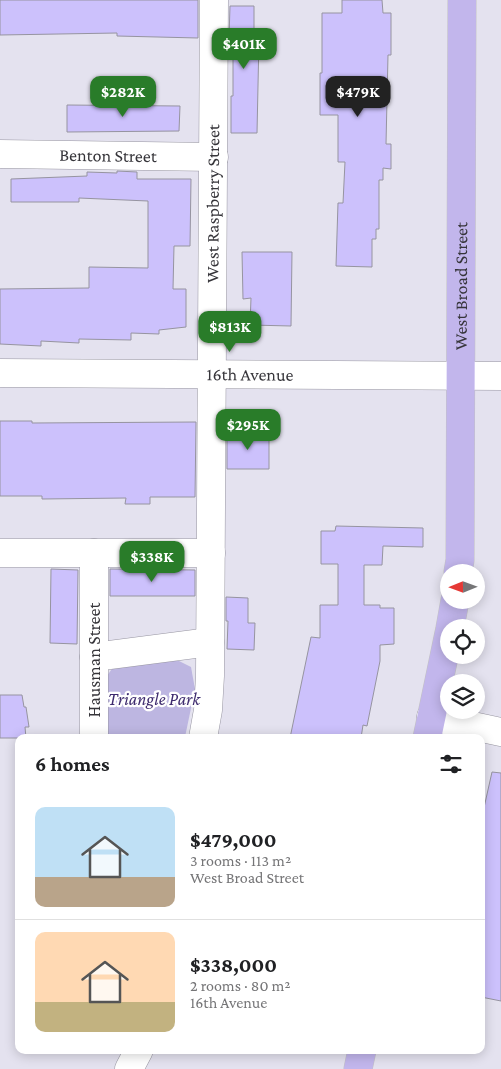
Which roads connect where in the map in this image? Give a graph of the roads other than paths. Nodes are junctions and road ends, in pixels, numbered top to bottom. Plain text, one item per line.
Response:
1 (214, 0) edge
2 (462, 0) edge
3 (0, 154) edge
4 (214, 157) junction
5 (0, 373) edge
6 (213, 374) junction
7 (460, 376) junction
8 (501, 376) edge
9 (0, 552) edge
10 (94, 553) junction
11 (211, 553) junction
12 (459, 564) edge
13 (210, 642) junction
14 (94, 657) junction
15 (442, 664) edge
16 (429, 727) edge
17 (501, 732) edge
18 (94, 734) edge
19 (205, 734) edge
20 (117, 1054) edge
21 (137, 1054) edge
22 (361, 1054) edge
23 (118, 1069) edge
24 (129, 1069) edge
25 (358, 1069) edge

1 - 4 street, West Raspberry Street
2 - 7 main road, West Broad Street
3 - 4 street, Benton Street
4 - 6 street, West Raspberry Street
5 - 6 street, 16th Avenue
6 - 7 street, 16th Avenue
6 - 11 street, West Raspberry Street
7 - 8 street, 16th Avenue
7 - 12 main road, West Broad Street
9 - 10 street
10 - 11 street
10 - 14 street, Hausman Street
11 - 13 street, West Raspberry Street
13 - 14 street
13 - 19 street, West Raspberry Street
14 - 18 street, Hausman Street
15 - 16 main road
16 - 17 street
20 - 23 street
21 - 24 street
22 - 25 main road

